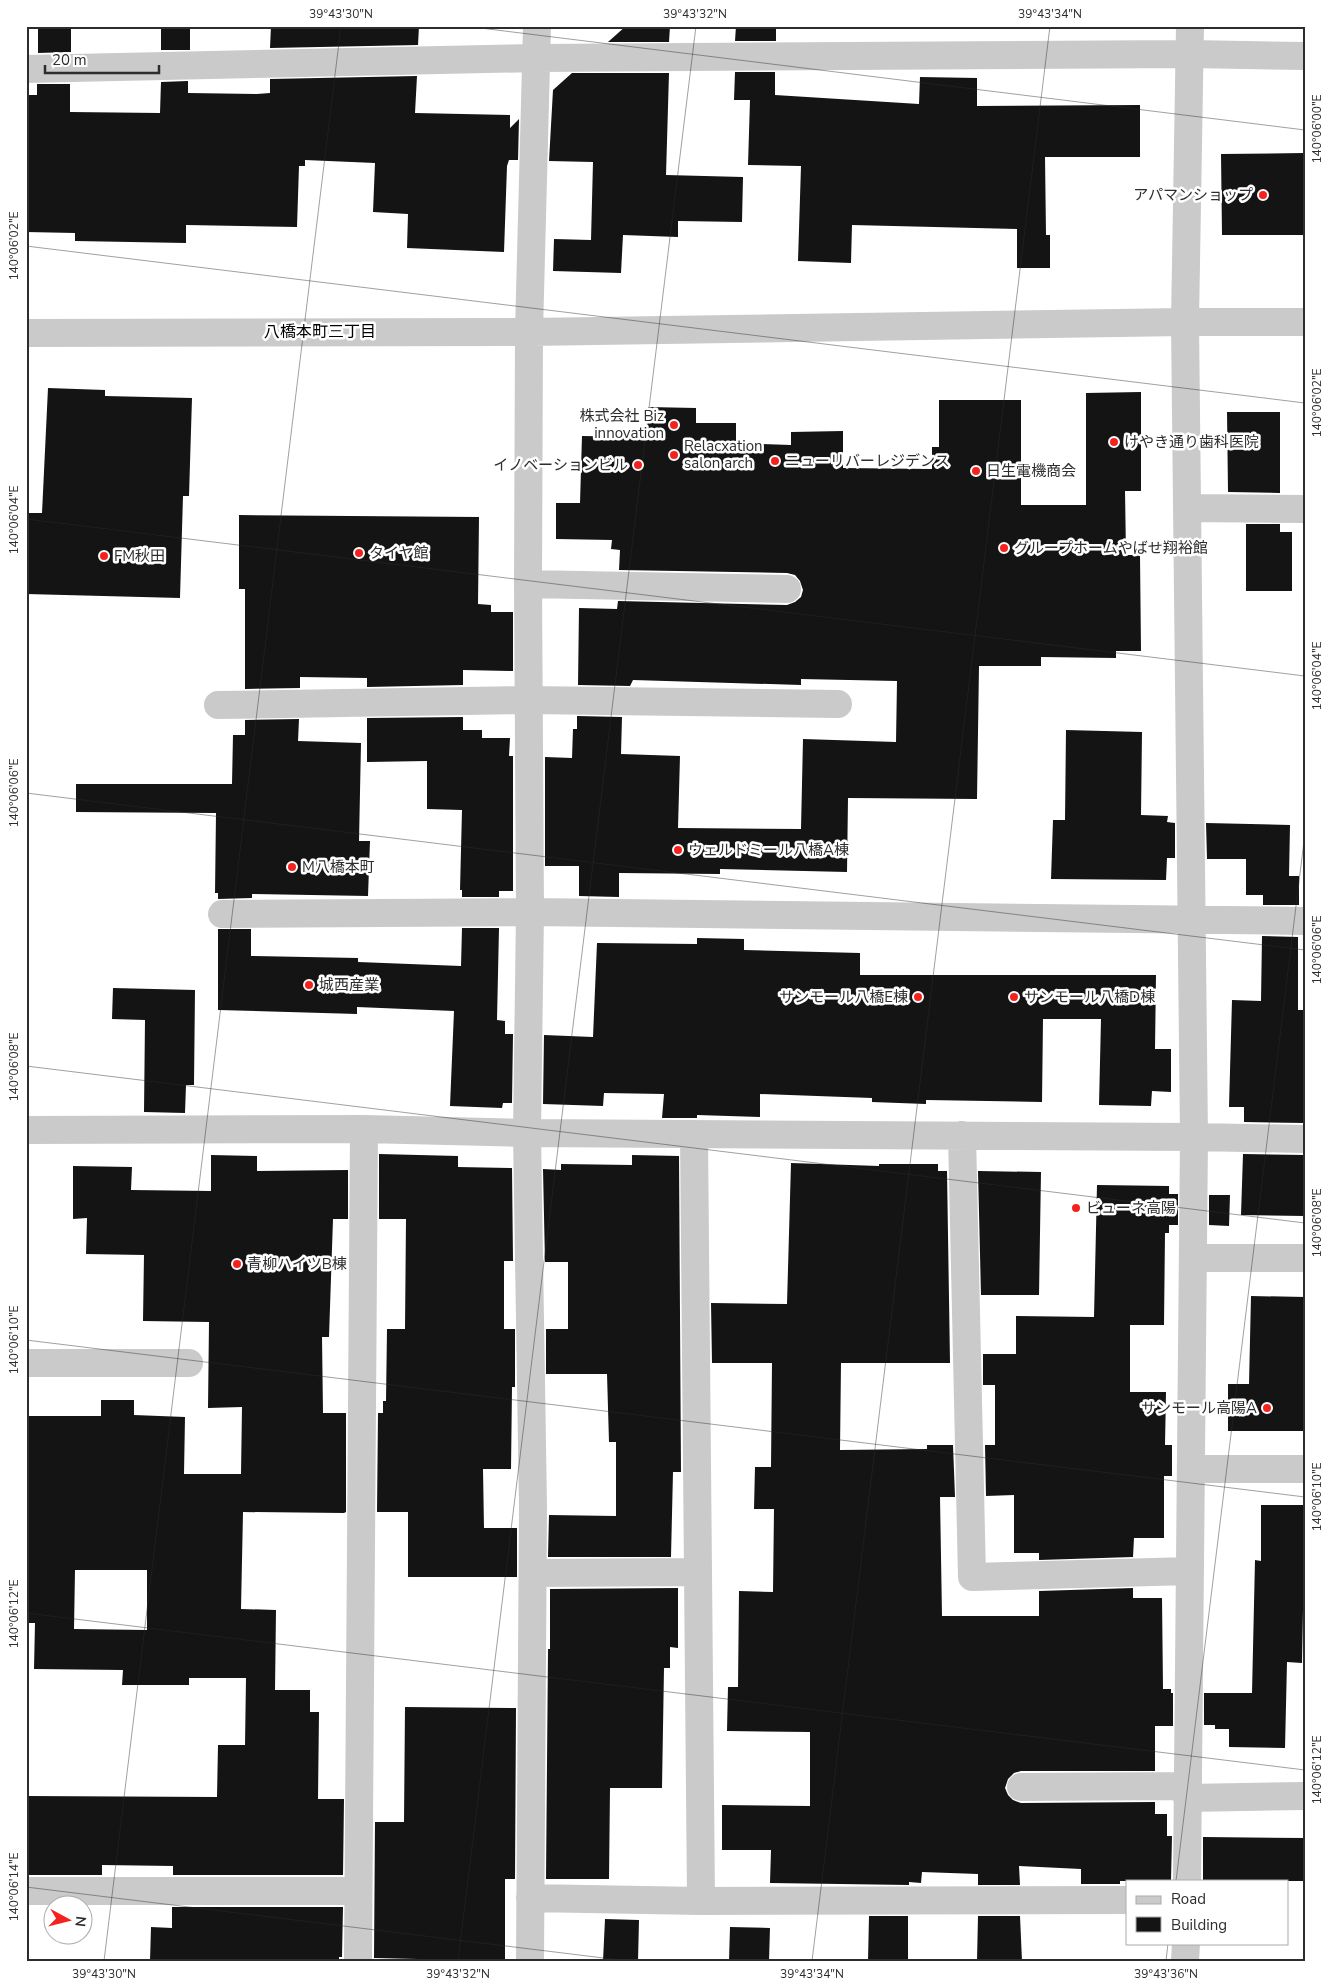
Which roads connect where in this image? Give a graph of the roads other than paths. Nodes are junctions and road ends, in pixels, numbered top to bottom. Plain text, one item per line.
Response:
1 (537, 26) edge
2 (1190, 26) edge
3 (1190, 54) junction
4 (1305, 56) edge
5 (537, 58) junction
6 (26, 69) edge
7 (1186, 322) junction
8 (1305, 322) edge
9 (26, 332) edge
10 (530, 332) junction
11 (1187, 508) junction
12 (1305, 509) edge
13 (528, 584) junction
14 (787, 589) dead end
15 (528, 700) junction
16 (838, 704) dead end
17 (218, 706) dead end
18 (530, 912) junction
19 (222, 914) dead end
20 (1192, 920) junction
21 (1305, 921) edge
22 (364, 1129) junction
23 (26, 1130) edge
24 (527, 1133) junction
25 (694, 1134) junction
26 (962, 1136) junction
27 (1194, 1137) junction
28 (1305, 1139) edge
29 (1193, 1258) junction
30 (1305, 1258) edge
31 (26, 1363) edge
32 (189, 1363) dead end
33 (1191, 1469) junction
34 (1305, 1470) edge
35 (1190, 1571) junction
36 (533, 1572) junction
37 (698, 1572) junction
38 (1022, 1787) dead end
39 (1187, 1792) junction
40 (1305, 1796) edge
41 (1187, 1880) edge
42 (26, 1891) edge
43 (357, 1891) junction
44 (530, 1898) junction
45 (1126, 1900) edge
46 (702, 1901) junction
47 (1186, 1944) edge
48 (358, 1961) edge
49 (530, 1961) edge
50 (1185, 1961) edge

1 - 5 street
2 - 3 street
3 - 4 street
3 - 5 street
3 - 7 street
5 - 6 street
5 - 10 street
7 - 8 street
7 - 10 street
7 - 11 street
9 - 10 street
10 - 13 street
11 - 12 street
11 - 20 street
13 - 14 street
13 - 15 street
15 - 16 street
15 - 17 street
15 - 18 street
18 - 19 street
18 - 20 street
18 - 24 street
20 - 21 street
20 - 27 street
22 - 23 street
22 - 24 street
22 - 43 street
24 - 25 street
24 - 36 street
25 - 26 street
25 - 37 street
26 - 27 street
26 - 35 street
27 - 28 street
27 - 29 street
29 - 30 street
29 - 33 street
31 - 32 street
33 - 34 street
33 - 35 street
35 - 39 street
36 - 37 street
36 - 44 street
37 - 46 street
38 - 39 street
39 - 40 street
39 - 41 street
42 - 43 street
43 - 48 street
44 - 46 street
44 - 49 street
45 - 46 street
47 - 50 street

